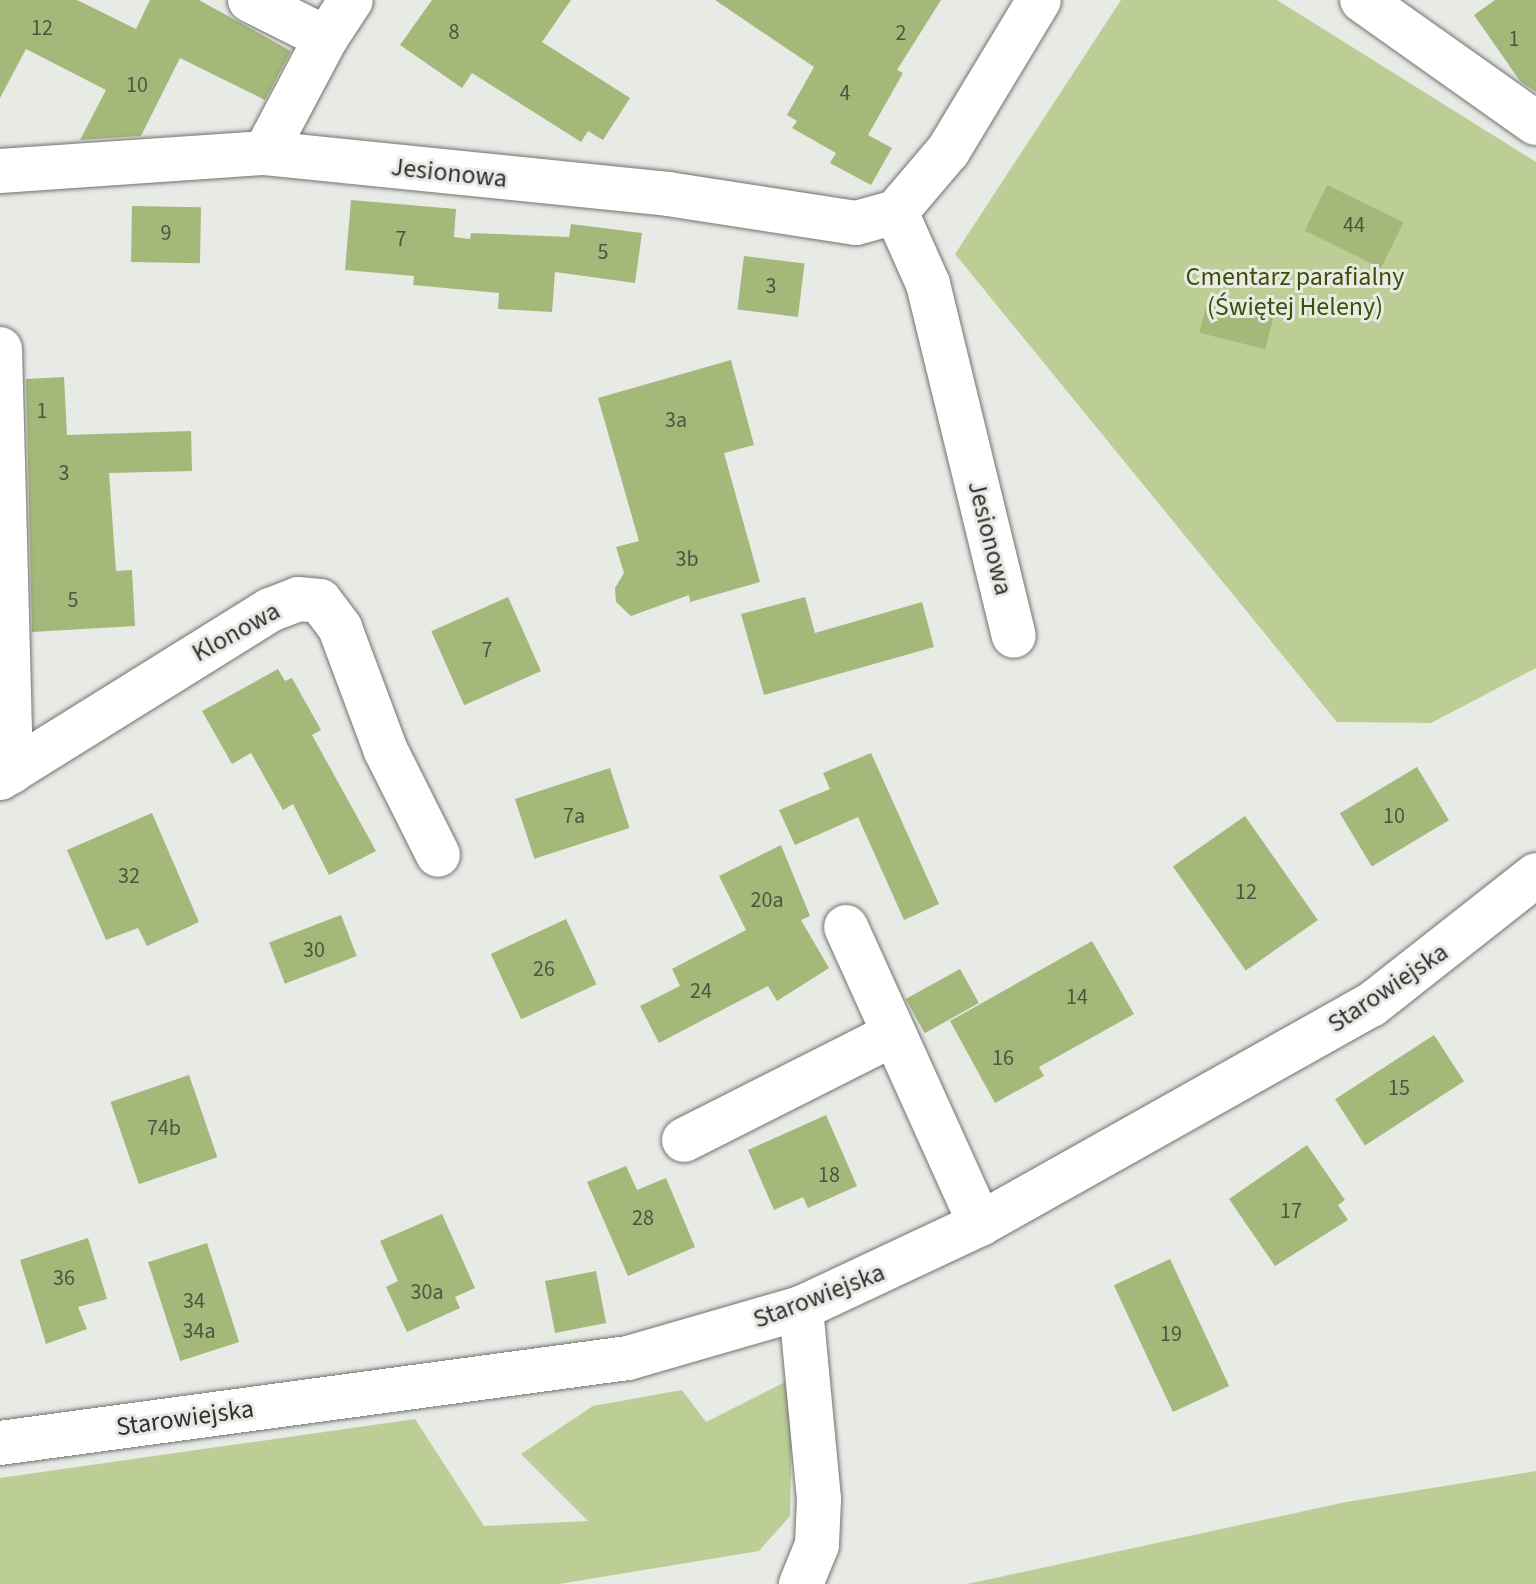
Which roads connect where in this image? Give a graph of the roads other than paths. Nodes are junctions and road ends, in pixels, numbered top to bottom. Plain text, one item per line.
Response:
1 (250, 0) edge
2 (351, 0) edge
3 (1039, 0) edge
4 (1391, 6) edge
5 (326, 38) junction
6 (1536, 123) edge
7 (265, 153) junction
8 (0, 171) edge
9 (896, 212) junction
10 (0, 349) edge
11 (1014, 636) dead end
12 (6, 775) edge
13 (438, 855) dead end
14 (1536, 875) edge
15 (846, 927) dead end
16 (894, 1034) junction
17 (684, 1140) dead end
18 (980, 1224) junction
19 (801, 1308) junction
20 (0, 1443) edge
21 (801, 1584) edge

1 - 5 street
2 - 5 street
3 - 9 street
4 - 6 street
5 - 7 street
7 - 8 street, Jesionowa
7 - 9 street, Jesionowa
9 - 11 street, Jesionowa
10 - 12 street
12 - 13 street, Klonowa
14 - 18 street, Starowiejska
15 - 16 street
16 - 17 street
16 - 18 street
18 - 19 street, Starowiejska
19 - 20 street, Starowiejska
19 - 21 street

